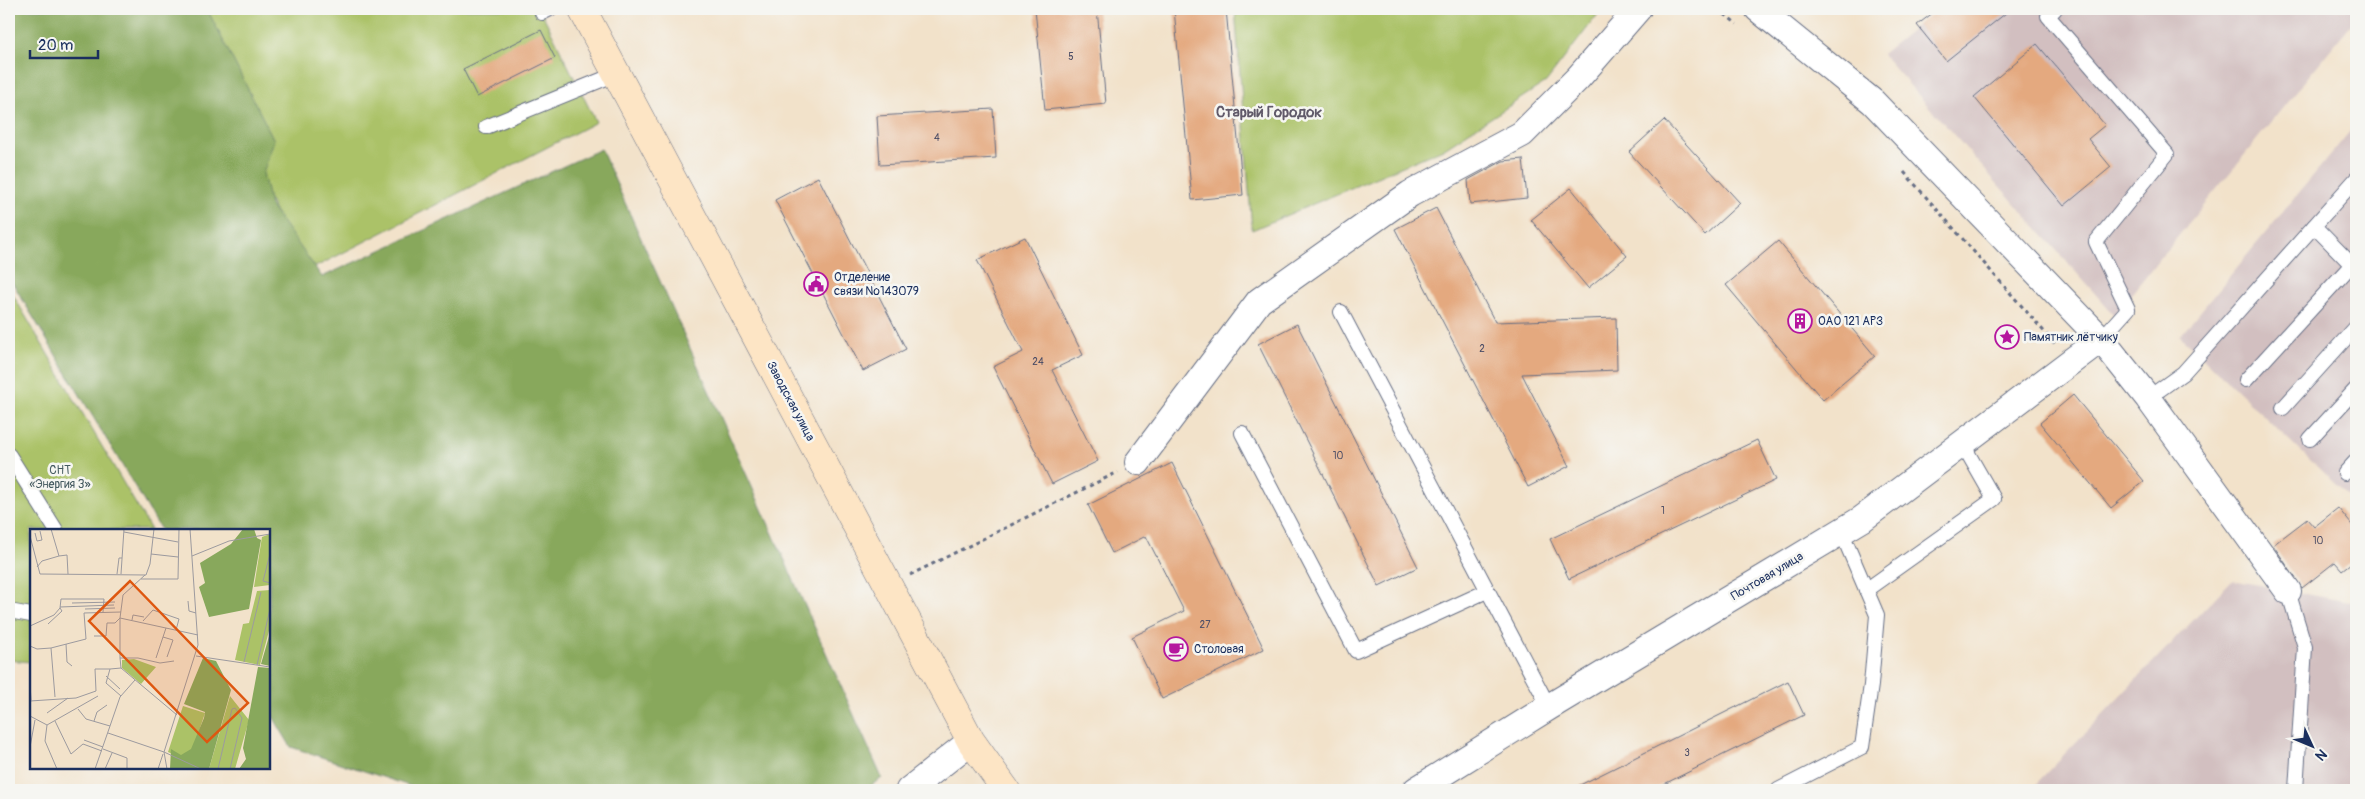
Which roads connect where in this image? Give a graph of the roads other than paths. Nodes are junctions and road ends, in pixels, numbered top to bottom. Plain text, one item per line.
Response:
1 (582, 9) edge
2 (1638, 9) edge
3 (2055, 9) edge
4 (1750, 18) edge
5 (616, 74) junction
6 (486, 127) dead end
7 (2356, 179) edge
8 (2314, 226) junction
9 (2355, 265) edge
10 (1341, 312) dead end
11 (2356, 327) edge
12 (2101, 339) junction
13 (2246, 380) dead end
14 (2356, 389) edge
15 (2148, 398) junction
16 (2283, 408) dead end
17 (1242, 433) dead end
18 (2310, 438) dead end
19 (1962, 443) junction
20 (9, 456) edge
21 (2356, 461) edge
22 (1138, 462) road end
23 (2345, 474) dead end
24 (55, 529) edge
25 (1841, 531) junction
26 (1866, 590) junction
27 (1487, 591) junction
28 (2288, 591) joint
29 (9, 611) edge
30 (30, 615) edge
31 (1548, 707) junction
32 (971, 741) junction
33 (1428, 787) edge
34 (908, 790) edge
35 (1006, 790) edge
36 (1778, 790) edge
37 (2296, 790) edge

1 - 5 main road, Заводская улица
2 - 22 street
3 - 12 lane
4 - 12 street
5 - 6 lane
5 - 32 main road, Заводская улица
7 - 8 lane
8 - 9 lane
8 - 15 lane
9 - 13 lane
10 - 27 lane
11 - 16 lane
12 - 15 street
12 - 19 street, Почтовая улица
14 - 18 lane
15 - 28 street
17 - 27 lane
19 - 25 street, Почтовая улица
19 - 26 lane
20 - 24 lane
21 - 23 lane
25 - 26 lane
25 - 31 street, Почтовая улица
26 - 36 lane
27 - 31 lane
28 - 37 lane
29 - 30 lane
31 - 33 street, Почтовая улица
32 - 34 street
32 - 35 main road, Заводская улица

